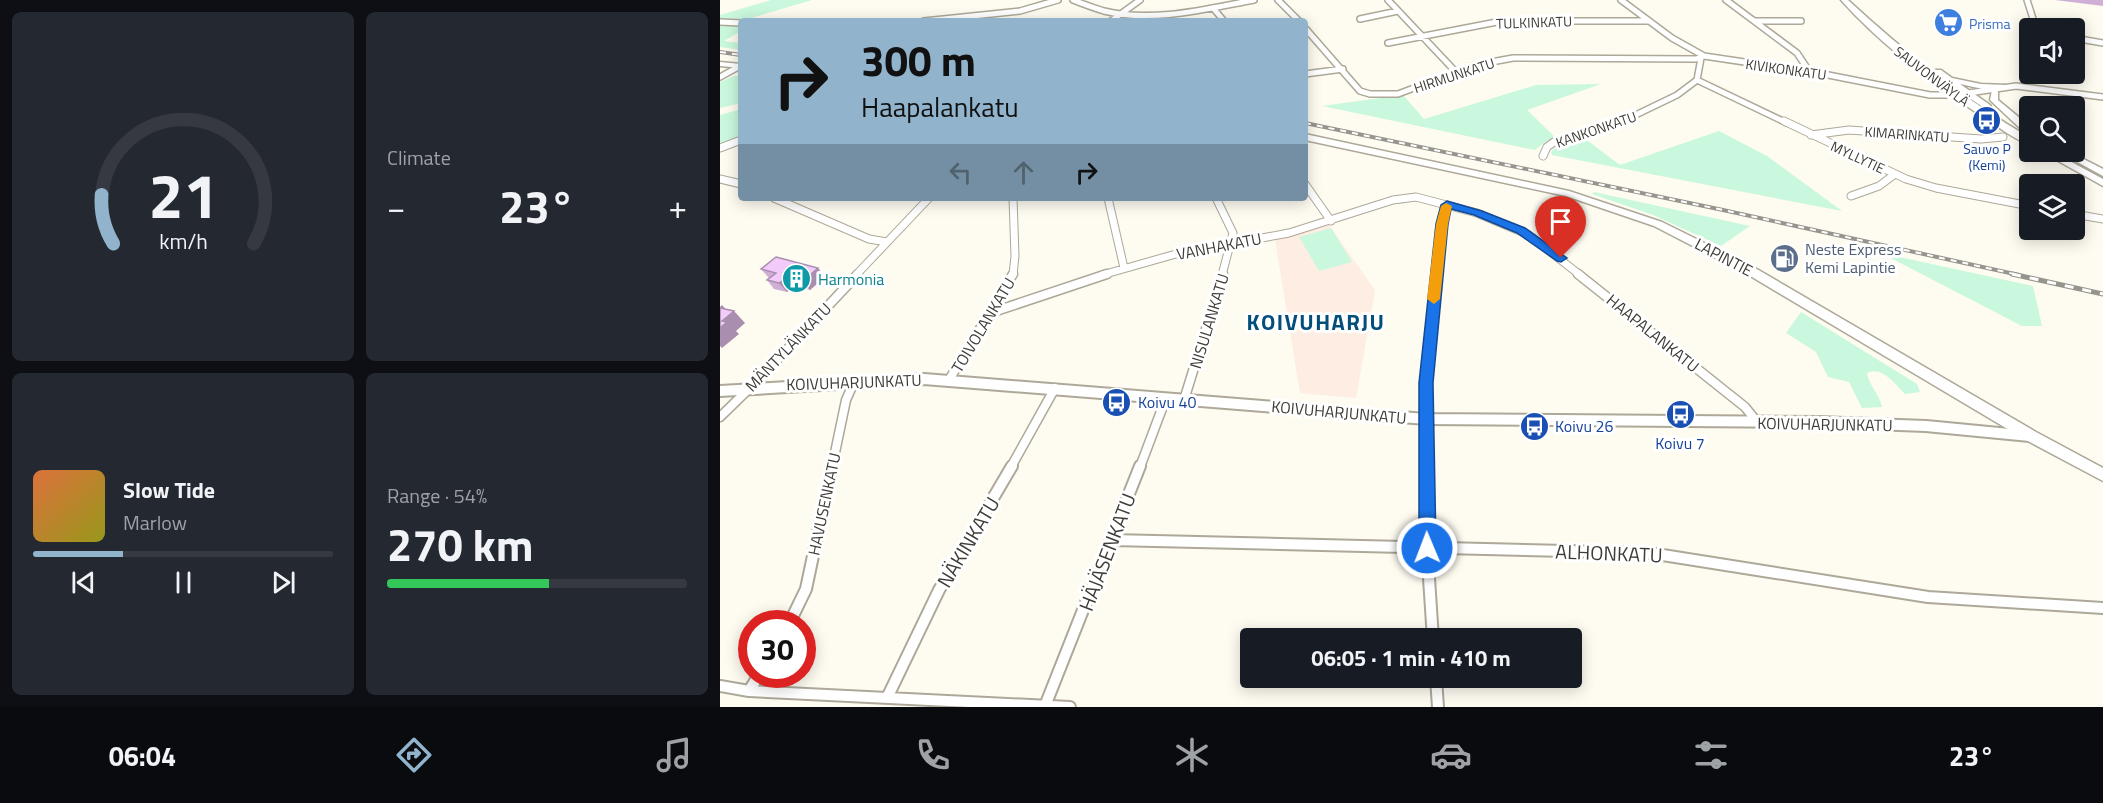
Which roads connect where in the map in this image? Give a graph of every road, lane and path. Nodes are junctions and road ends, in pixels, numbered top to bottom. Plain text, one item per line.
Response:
1 (1058, 0) edge
2 (1073, 0) edge
3 (1140, 0) edge
4 (1254, 0) edge
5 (1278, 0) edge
6 (1388, 0) edge
7 (1621, 0) edge
8 (1726, 0) edge
9 (1844, 0) edge
10 (1852, 0) edge
11 (2027, 0) edge
12 (1214, 8) junction
13 (1398, 11) junction
14 (1121, 14) junction
15 (953, 18) edge
16 (1115, 18) edge
17 (1222, 18) edge
18 (1296, 18) edge
19 (2033, 18) edge
20 (1360, 19) dead end
21 (1648, 21) junction
22 (1755, 21) junction
23 (1801, 21) dead end
24 (720, 22) edge
25 (738, 23) edge
26 (1308, 31) edge
27 (1422, 37) junction
28 (2085, 40) edge
29 (2103, 43) edge
30 (1388, 44) dead end
31 (1702, 57) junction
32 (720, 64) edge
33 (738, 66) edge
34 (738, 68) edge
35 (1343, 69) junction
36 (1455, 71) junction
37 (1809, 71) junction
38 (1308, 74) edge
39 (720, 77) edge
40 (1947, 79) junction
41 (1697, 80) junction
42 (2006, 87) junction
43 (1995, 92) junction
44 (2064, 92) junction
45 (1968, 93) junction
46 (1955, 96) junction
47 (2103, 97) edge
48 (2019, 122) edge
49 (2019, 125) edge
50 (1810, 135) junction
51 (2019, 135) edge
52 (2003, 136) dead end
53 (1308, 138) edge
54 (738, 141) edge
55 (720, 148) edge
56 (1542, 156) dead end
57 (2065, 162) edge
58 (2083, 162) edge
59 (2103, 173) edge
60 (1895, 174) junction
61 (720, 179) edge
62 (738, 183) edge
63 (2103, 183) edge
64 (1308, 187) edge
65 (1851, 196) dead end
66 (781, 201) edge
67 (926, 201) edge
68 (1013, 201) edge
69 (1109, 201) edge
70 (1217, 201) edge
71 (2019, 204) edge
72 (1447, 205) junction
73 (2085, 216) edge
74 (2103, 219) edge
75 (1331, 221) junction
76 (887, 242) junction
77 (1232, 243) junction
78 (1124, 268) junction
79 (993, 312) junction
80 (949, 380) junction
81 (854, 382) junction
82 (751, 387) junction
83 (1055, 388) junction
84 (720, 390) edge
85 (1166, 398) junction
86 (1184, 400) junction
87 (720, 417) edge
88 (1426, 418) junction
89 (1757, 423) junction
90 (2031, 436) junction
91 (2103, 476) edge
92 (1112, 540) junction
93 (1427, 548) junction
94 (2103, 608) edge
95 (796, 610) edge
96 (1432, 628) edge
97 (720, 686) edge
98 (751, 688) edge
99 (1437, 688) edge
100 (749, 691) junction
101 (887, 698) junction
102 (1045, 706) edge
103 (1070, 707) edge
104 (1438, 707) edge

1 - 15 street
2 - 14 street
3 - 14 street
4 - 12 street
5 - 18 street
6 - 13 street
7 - 21 street, KIVIKONKATU
8 - 22 street
9 - 46 main road, SAUVONVÄYLÄ
10 - 40 main road, SAUVONVÄYLÄ
11 - 19 street
12 - 14 street
12 - 17 street
13 - 20 street
13 - 27 street
14 - 16 street
21 - 27 street, TULKINKATU
21 - 31 street, KIVIKONKATU
22 - 23 street
22 - 37 street
24 - 25 street
26 - 35 street, HIRMUNKATU
27 - 30 street, TULKINKATU
27 - 36 street
28 - 29 street
31 - 36 street, HIRMUNKATU
31 - 37 street, KIVIKONKATU
31 - 41 street
32 - 33 main road
34 - 39 street
35 - 36 street, HIRMUNKATU
35 - 38 street
37 - 46 street, KIVIKONKATU
40 - 42 main road
40 - 45 main road, SAUVONVÄYLÄ
41 - 50 street, MYLLYTIE
41 - 56 street, KANKONKATU
42 - 44 street
42 - 45 street
43 - 44 street
43 - 45 street
43 - 48 main road
44 - 47 street
45 - 46 street, KIVIKONKATU
45 - 49 main road, SAUVONVÄYLÄ
46 - 51 main road, SAUVONVÄYLÄ
50 - 52 street, KIMARINKATU
50 - 60 street, MYLLYTIE
53 - 90 main road, LAPINTIE
54 - 55 street
57 - 63 main road
58 - 59 main road
60 - 65 street
60 - 71 street, MYLLYTIE
61 - 62 street
64 - 75 street
66 - 76 street
67 - 76 street, MÄNTYLÄNKATU
68 - 79 street, TOIVOLANKATU
69 - 78 street
70 - 77 street
72 - 75 street, VANHAKATU
72 - 88 street
72 - 89 street, HAAPALANKATU
73 - 74 street
75 - 77 street, VANHAKATU
76 - 82 street, MÄNTYLÄNKATU
77 - 78 street, VANHAKATU
77 - 86 street, NISULANKATU
78 - 79 street, VANHAKATU
79 - 80 street, TOIVOLANKATU
80 - 81 street, KOIVUHARJUNKATU
80 - 83 street, KOIVUHARJUNKATU
81 - 82 street, KOIVUHARJUNKATU
81 - 95 street, HAVUSENKATU
82 - 84 street, KOIVUHARJUNKATU
82 - 87 street, MÄNTYLÄNKATU
83 - 85 street, KOIVUHARJUNKATU
83 - 101 street, NÄKINKATU
85 - 86 street, KOIVUHARJUNKATU
85 - 92 street, HÄJÄSENKATU
86 - 88 street, KOIVUHARJUNKATU
88 - 89 street, KOIVUHARJUNKATU
88 - 93 street
89 - 90 street, KOIVUHARJUNKATU
90 - 91 main road, LAPINTIE
92 - 93 street, ALHONKATU
92 - 102 street, HÄJÄSENKATU
93 - 94 street, ALHONKATU
93 - 96 street
97 - 100 street
98 - 100 street
99 - 104 street
100 - 101 street
101 - 102 street
102 - 103 street

